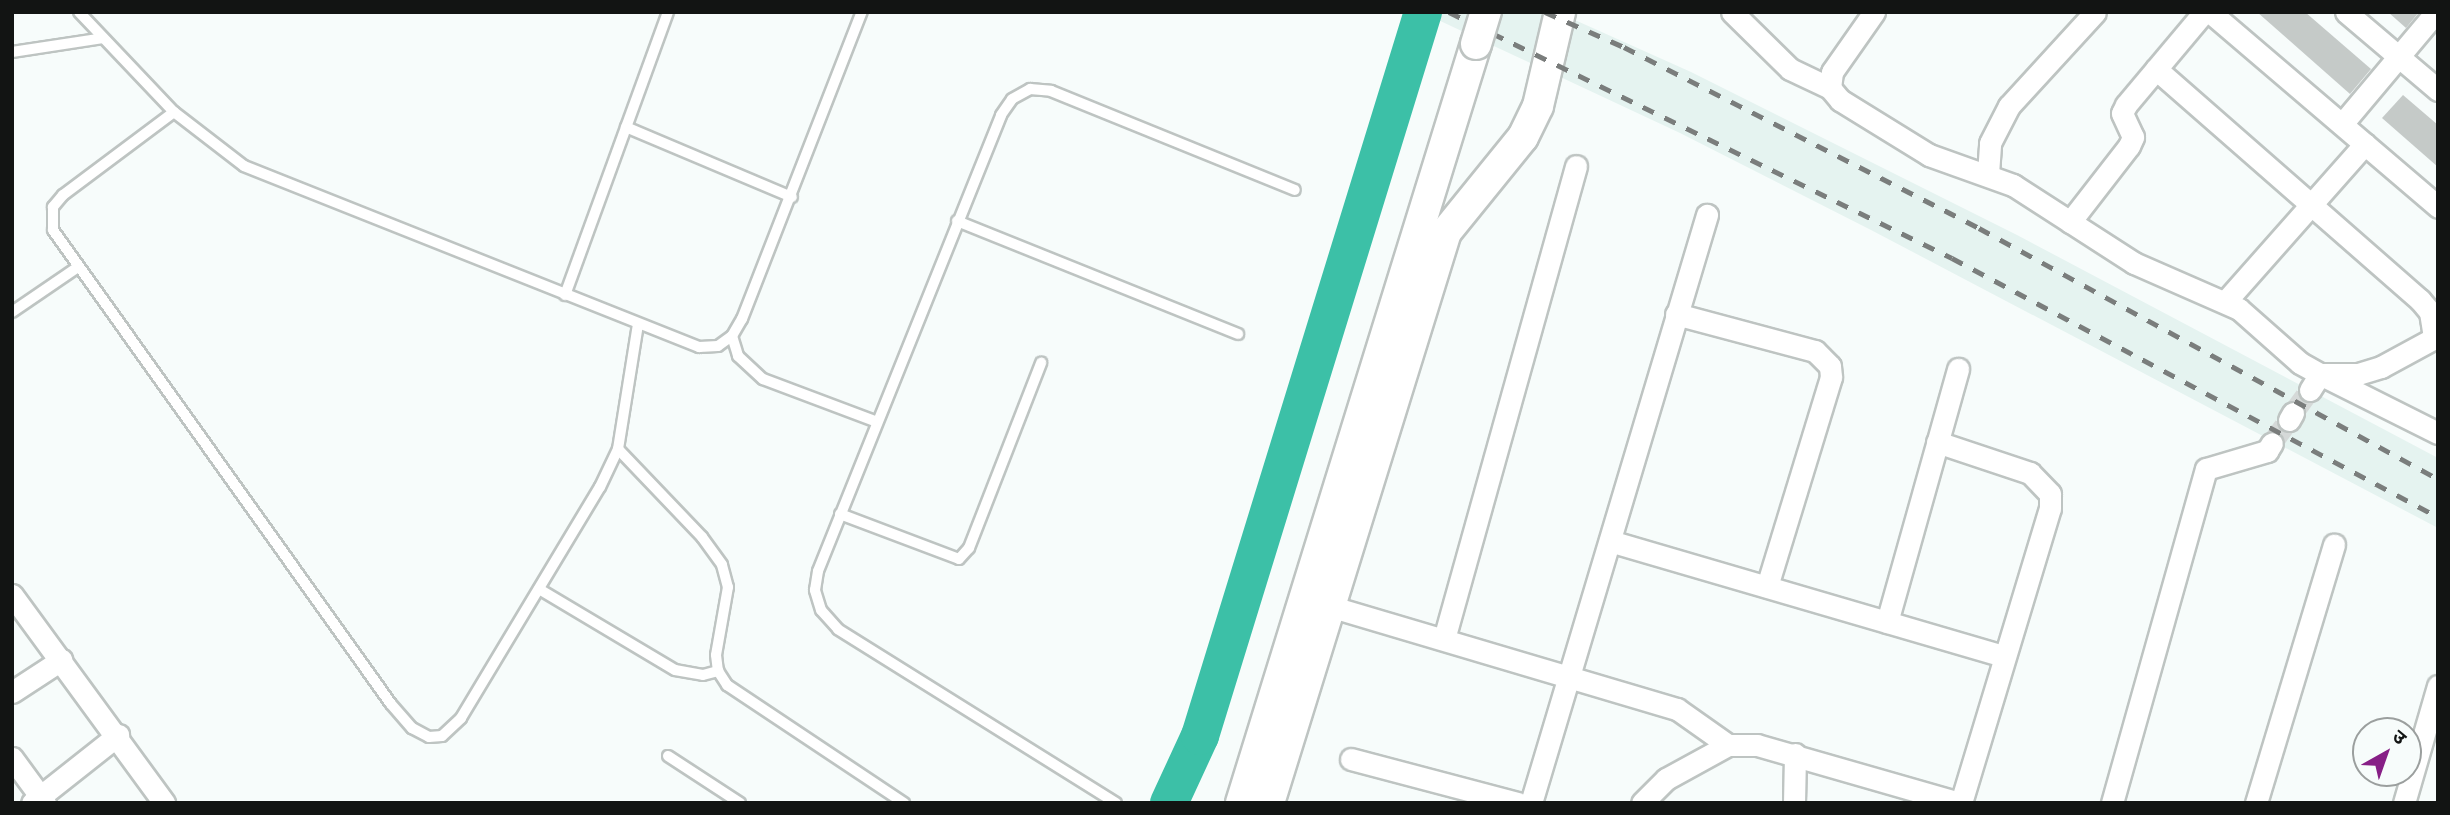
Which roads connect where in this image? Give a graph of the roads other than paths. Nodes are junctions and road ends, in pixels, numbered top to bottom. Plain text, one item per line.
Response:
1 (79, 12) edge
2 (668, 12) edge
3 (862, 12) edge
4 (1486, 12) edge
5 (1560, 12) edge
6 (1732, 12) edge
7 (1874, 12) edge
8 (2095, 12) edge
9 (2204, 12) edge
10 (2210, 12) edge
11 (2346, 12) edge
12 (2435, 12) edge
13 (103, 38) junction
14 (12, 52) edge
15 (2399, 56) junction
16 (2156, 69) junction
17 (1830, 88) junction
18 (2438, 90) edge
19 (174, 112) junction
20 (2342, 124) junction
21 (626, 127) junction
22 (2365, 144) junction
23 (1576, 166) dead end
24 (1988, 174) junction
25 (1295, 190) dead end
26 (792, 197) junction
27 (2312, 202) junction
28 (2438, 207) edge
29 (1707, 215) dead end
30 (957, 221) junction
31 (2070, 222) junction
32 (78, 267) junction
33 (565, 295) junction
34 (2225, 302) junction
35 (12, 313) edge
36 (1676, 314) junction
37 (638, 324) junction
38 (1238, 334) dead end
39 (732, 336) junction
40 (2436, 336) edge
41 (1041, 363) dead end
42 (1958, 369) dead end
43 (2315, 382) junction
44 (875, 421) junction
45 (2438, 433) edge
46 (1937, 442) junction
47 (2272, 443) tunnel mouth
48 (618, 449) junction
49 (840, 514) junction
50 (1610, 541) junction
51 (2334, 545) dead end
52 (1767, 586) junction
53 (539, 589) junction
54 (12, 595) edge
55 (1329, 606) junction
56 (1887, 622) junction
57 (1444, 639) junction
58 (2002, 656) junction
59 (61, 660) junction
60 (718, 671) junction
61 (1572, 675) junction
62 (2438, 685) edge
63 (12, 692) edge
64 (118, 735) junction
65 (1728, 745) junction
66 (1795, 754) junction
67 (667, 756) dead end
68 (12, 758) edge
69 (1351, 759) dead end
70 (1666, 779) junction
71 (39, 801) edge
72 (1109, 801) edge
73 (164, 803) edge
74 (740, 803) edge
75 (904, 803) edge
76 (1241, 803) edge
77 (1269, 803) edge
78 (1518, 803) edge
79 (1531, 803) edge
80 (1642, 803) edge
81 (1666, 803) edge
82 (1794, 803) edge
83 (1960, 803) edge
84 (2112, 803) edge
85 (2256, 803) edge
86 (2404, 803) edge

1 - 13 lane
2 - 21 lane
3 - 26 lane
4 - 76 street, bridge
5 - 55 street
6 - 17 street
7 - 17 street
8 - 24 street
9 - 16 street
10 - 20 street
11 - 15 street
12 - 15 street
13 - 14 lane
13 - 19 lane
15 - 18 street
15 - 20 street
16 - 27 street
16 - 31 street
17 - 24 street
19 - 32 lane
19 - 33 lane
20 - 22 street
21 - 26 lane
21 - 33 lane
22 - 27 street
22 - 28 street
23 - 57 street
24 - 31 street
25 - 30 lane
26 - 39 lane
27 - 34 street
27 - 40 street
29 - 36 street
30 - 38 lane
30 - 44 lane
31 - 34 street
32 - 35 lane
32 - 53 lane
33 - 37 lane
34 - 43 street
36 - 50 street
36 - 52 street
37 - 39 lane
37 - 48 lane
39 - 44 lane
40 - 43 street
41 - 49 lane
42 - 46 street
43 - 45 street
44 - 49 lane
46 - 56 street
46 - 58 street
47 - 84 street
48 - 53 lane
48 - 60 lane
49 - 72 lane
50 - 52 street
50 - 61 street
51 - 85 street
52 - 56 street
53 - 60 lane
54 - 59 street
55 - 57 street
55 - 77 street
56 - 58 street
57 - 61 street
58 - 83 street
59 - 63 street
59 - 64 street
60 - 75 lane
61 - 65 street
61 - 79 street
62 - 86 street
64 - 71 street
64 - 73 street
65 - 66 street
65 - 70 street
66 - 82 street
66 - 83 street
67 - 74 lane
68 - 71 street
69 - 78 street
70 - 80 street
70 - 81 street

